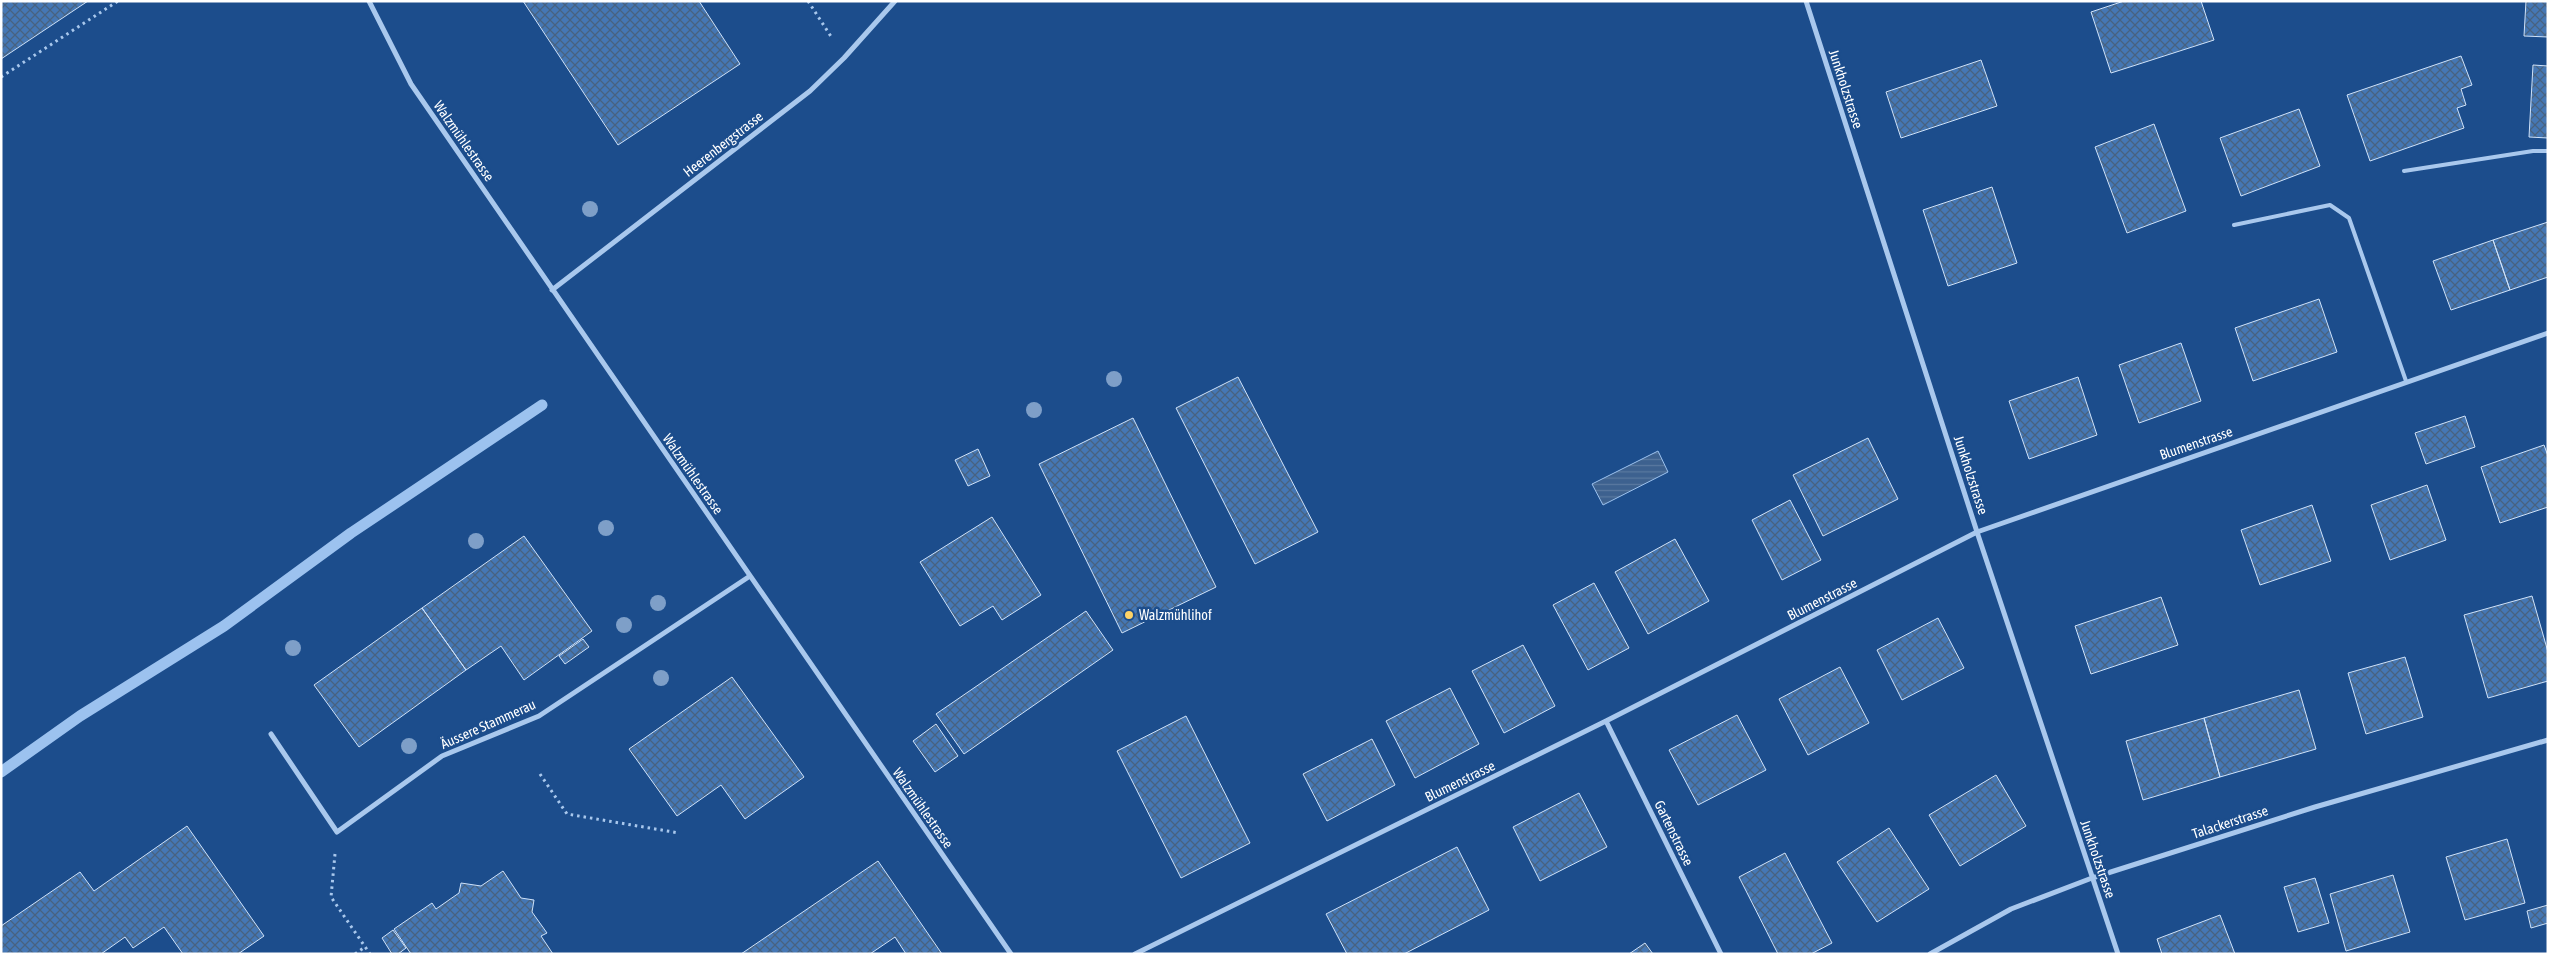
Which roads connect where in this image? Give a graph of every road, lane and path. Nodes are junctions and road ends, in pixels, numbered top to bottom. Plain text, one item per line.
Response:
1 (118, 1) edge
2 (369, 1) edge
3 (808, 1) edge
4 (895, 1) edge
5 (1806, 1) edge
6 (844, 58) junction
7 (1, 77) edge
8 (2548, 151) edge
9 (2404, 171) dead end
10 (2234, 225) dead end
11 (552, 290) junction
12 (2548, 333) edge
13 (2406, 381) junction
14 (1977, 532) junction
15 (750, 576) junction
16 (1606, 722) junction
17 (271, 734) dead end
18 (2548, 740) edge
19 (540, 774) dead end
20 (337, 832) junction
21 (680, 833) dead end
22 (2092, 878) junction
23 (365, 947) junction
24 (355, 954) edge
25 (370, 954) edge
26 (1011, 954) edge
27 (1135, 954) edge
28 (1721, 954) edge
29 (1930, 954) edge
30 (2118, 954) edge

1 - 7 path
2 - 11 street, Walzmühlestrasse
3 - 6 path
4 - 6 street, Heerenbergstrasse
5 - 14 street, Junkholzstrasse
6 - 11 street, Heerenbergstrasse
8 - 9 lane
10 - 13 lane
11 - 15 street, Walzmühlestrasse
12 - 13 street, Blumenstrasse
13 - 14 street, Blumenstrasse
14 - 16 street, Blumenstrasse
14 - 22 street, Junkholzstrasse
15 - 20 street, Äussere Stammerau
15 - 26 street, Walzmühlestrasse
16 - 27 street, Blumenstrasse
16 - 28 street, Gartenstrasse
17 - 20 street
18 - 22 street, Talackerstrasse
19 - 21 path
20 - 23 path
22 - 29 street, Talackerstrasse
22 - 30 street, Junkholzstrasse
23 - 24 path
23 - 25 path

